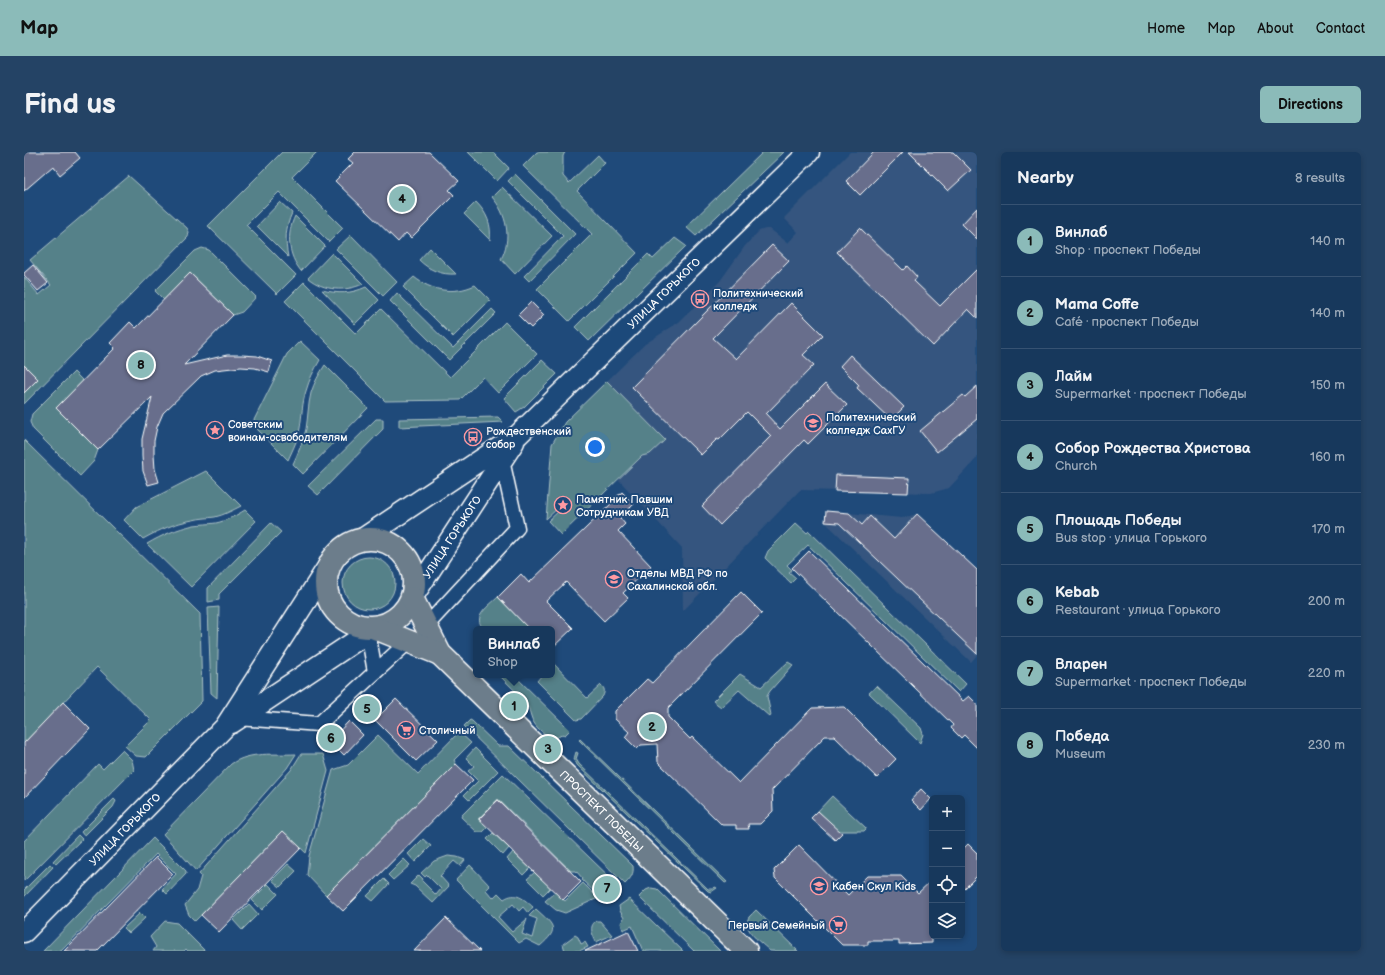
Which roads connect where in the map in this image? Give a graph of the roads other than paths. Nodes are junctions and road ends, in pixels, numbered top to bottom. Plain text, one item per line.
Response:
1 (809, 152) edge
2 (518, 435) junction
3 (502, 460) junction
4 (362, 539) junction
5 (329, 565) junction
6 (412, 598) junction
7 (426, 626) junction
8 (371, 630) junction
9 (409, 641) junction
10 (440, 654) junction
11 (375, 672) junction
12 (232, 723) junction
13 (24, 932) edge
14 (746, 951) edge

1 - 2 main road, УЛИЦА ГОРЬКОГО
2 - 3 main road, УЛИЦА ГОРЬКОГО
2 - 4 main road, УЛИЦА ГОРЬКОГО
3 - 6 main road, УЛИЦА ГОРЬКОГО
3 - 7 street
4 - 5 main road
4 - 6 main road
5 - 8 main road
5 - 12 main road, УЛИЦА ГОРЬКОГО
6 - 7 main road, ПРОСПЕКТ ПОБЕДЫ
6 - 8 main road
7 - 10 main road, ПРОСПЕКТ ПОБЕДЫ
8 - 9 main road, ПРОСПЕКТ ПОБЕДЫ
8 - 11 street
8 - 12 main road, УЛИЦА ГОРЬКОГО
9 - 10 main road, ПРОСПЕКТ ПОБЕДЫ
9 - 11 street
10 - 14 main road, ПРОСПЕКТ ПОБЕДЫ
11 - 12 street
12 - 13 main road, УЛИЦА ГОРЬКОГО

